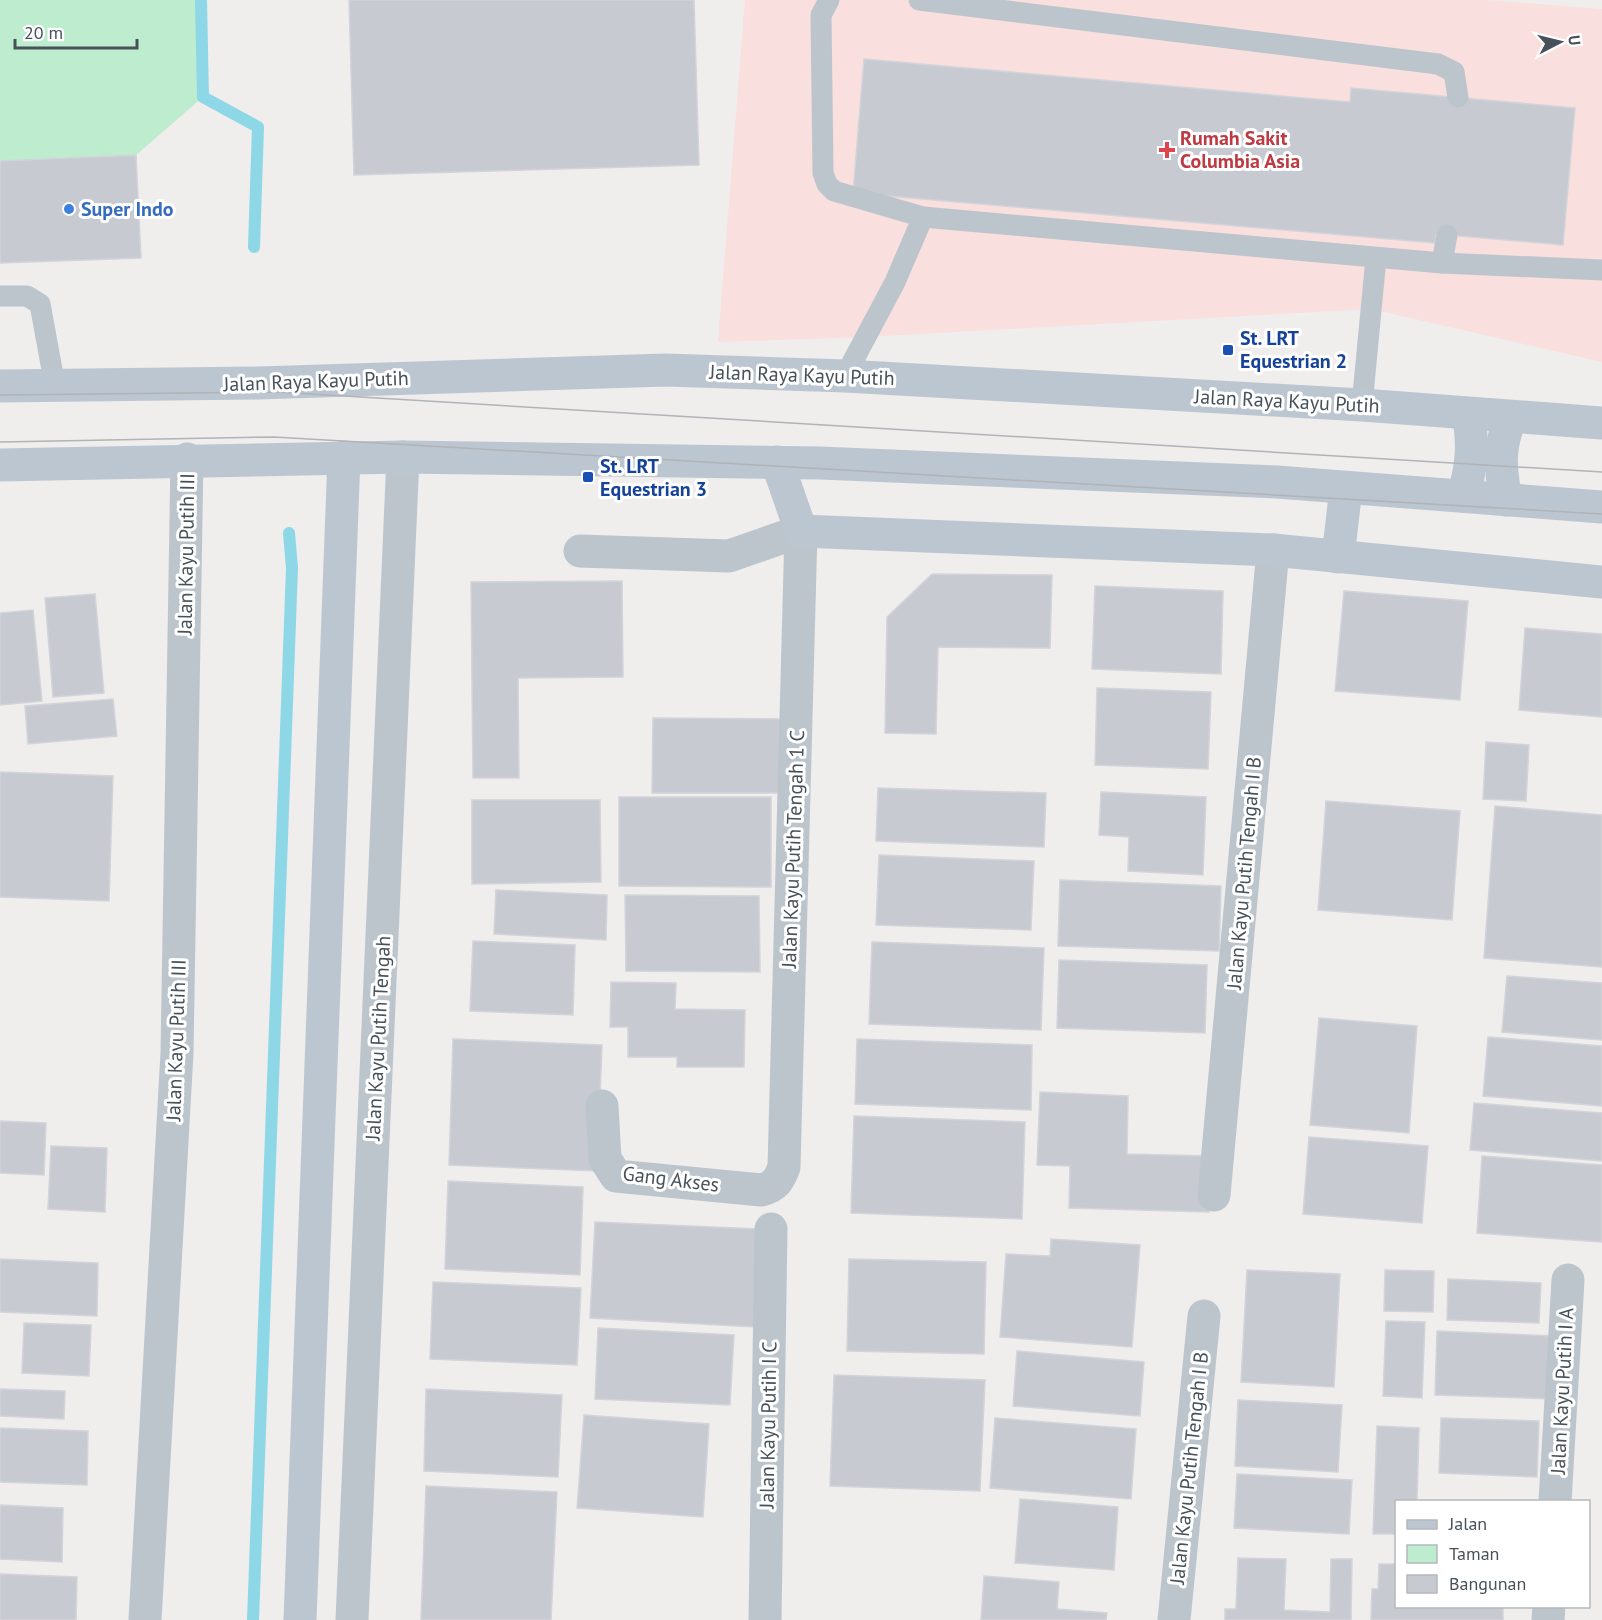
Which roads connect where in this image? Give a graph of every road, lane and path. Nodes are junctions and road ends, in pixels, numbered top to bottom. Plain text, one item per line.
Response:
1 (829, 0) edge
2 (918, 0) edge
3 (1458, 97) dead end
4 (923, 217) junction
5 (1447, 235) dead end
6 (1376, 258) junction
7 (1442, 263) junction
8 (1602, 270) edge
9 (0, 296) edge
10 (845, 376) junction
11 (0, 386) edge
12 (55, 386) junction
13 (1362, 405) junction
14 (1468, 414) junction
15 (1511, 417) junction
16 (1602, 423) edge
17 (336, 457) junction
18 (403, 457) junction
19 (187, 459) junction
20 (777, 462) junction
21 (0, 465) edge
22 (1347, 488) junction
23 (1463, 496) junction
24 (1506, 500) junction
25 (1602, 507) edge
26 (801, 531) junction
27 (1273, 550) junction
28 (580, 551) dead end
29 (1338, 557) junction
30 (1602, 582) edge
31 (602, 1106) dead end
32 (784, 1167) joint
33 (1214, 1195) dead end
34 (771, 1229) dead end
35 (1568, 1280) dead end
36 (1204, 1316) dead end
37 (1555, 1500) edge
38 (145, 1620) edge
39 (300, 1620) edge
40 (352, 1620) edge
41 (765, 1620) edge
42 (1174, 1620) edge

1 - 4 lane
2 - 3 lane
4 - 6 lane
4 - 10 lane
5 - 7 lane
6 - 7 lane
6 - 13 lane
7 - 8 lane
9 - 12 lane
10 - 12 main road, Jalan Raya Kayu Putih
10 - 13 main road, Jalan Raya Kayu Putih
11 - 12 main road, Jalan Raya Kayu Putih
13 - 14 main road, Jalan Raya Kayu Putih
14 - 15 main road, Jalan Raya Kayu Putih
14 - 23 main road
15 - 16 main road, Jalan Raya Kayu Putih
15 - 24 main road
17 - 18 main road
17 - 19 main road
17 - 39 main road
18 - 20 main road
18 - 40 street, Jalan Kayu Putih Tengah
19 - 21 main road
19 - 38 street, Jalan Kayu Putih III
20 - 22 main road
20 - 26 main road
22 - 23 main road
22 - 29 main road
23 - 24 main road
24 - 25 main road
26 - 27 main road
26 - 28 street
26 - 32 street, Jalan Kayu Putih Tengah 1 C
27 - 29 main road
27 - 33 street, Jalan Kayu Putih Tengah I B
29 - 30 main road
31 - 32 street, Gang Akses
34 - 41 street, Jalan Kayu Putih I C
35 - 37 street, Jalan Kayu Putih I A
36 - 42 street, Jalan Kayu Putih Tengah I B

